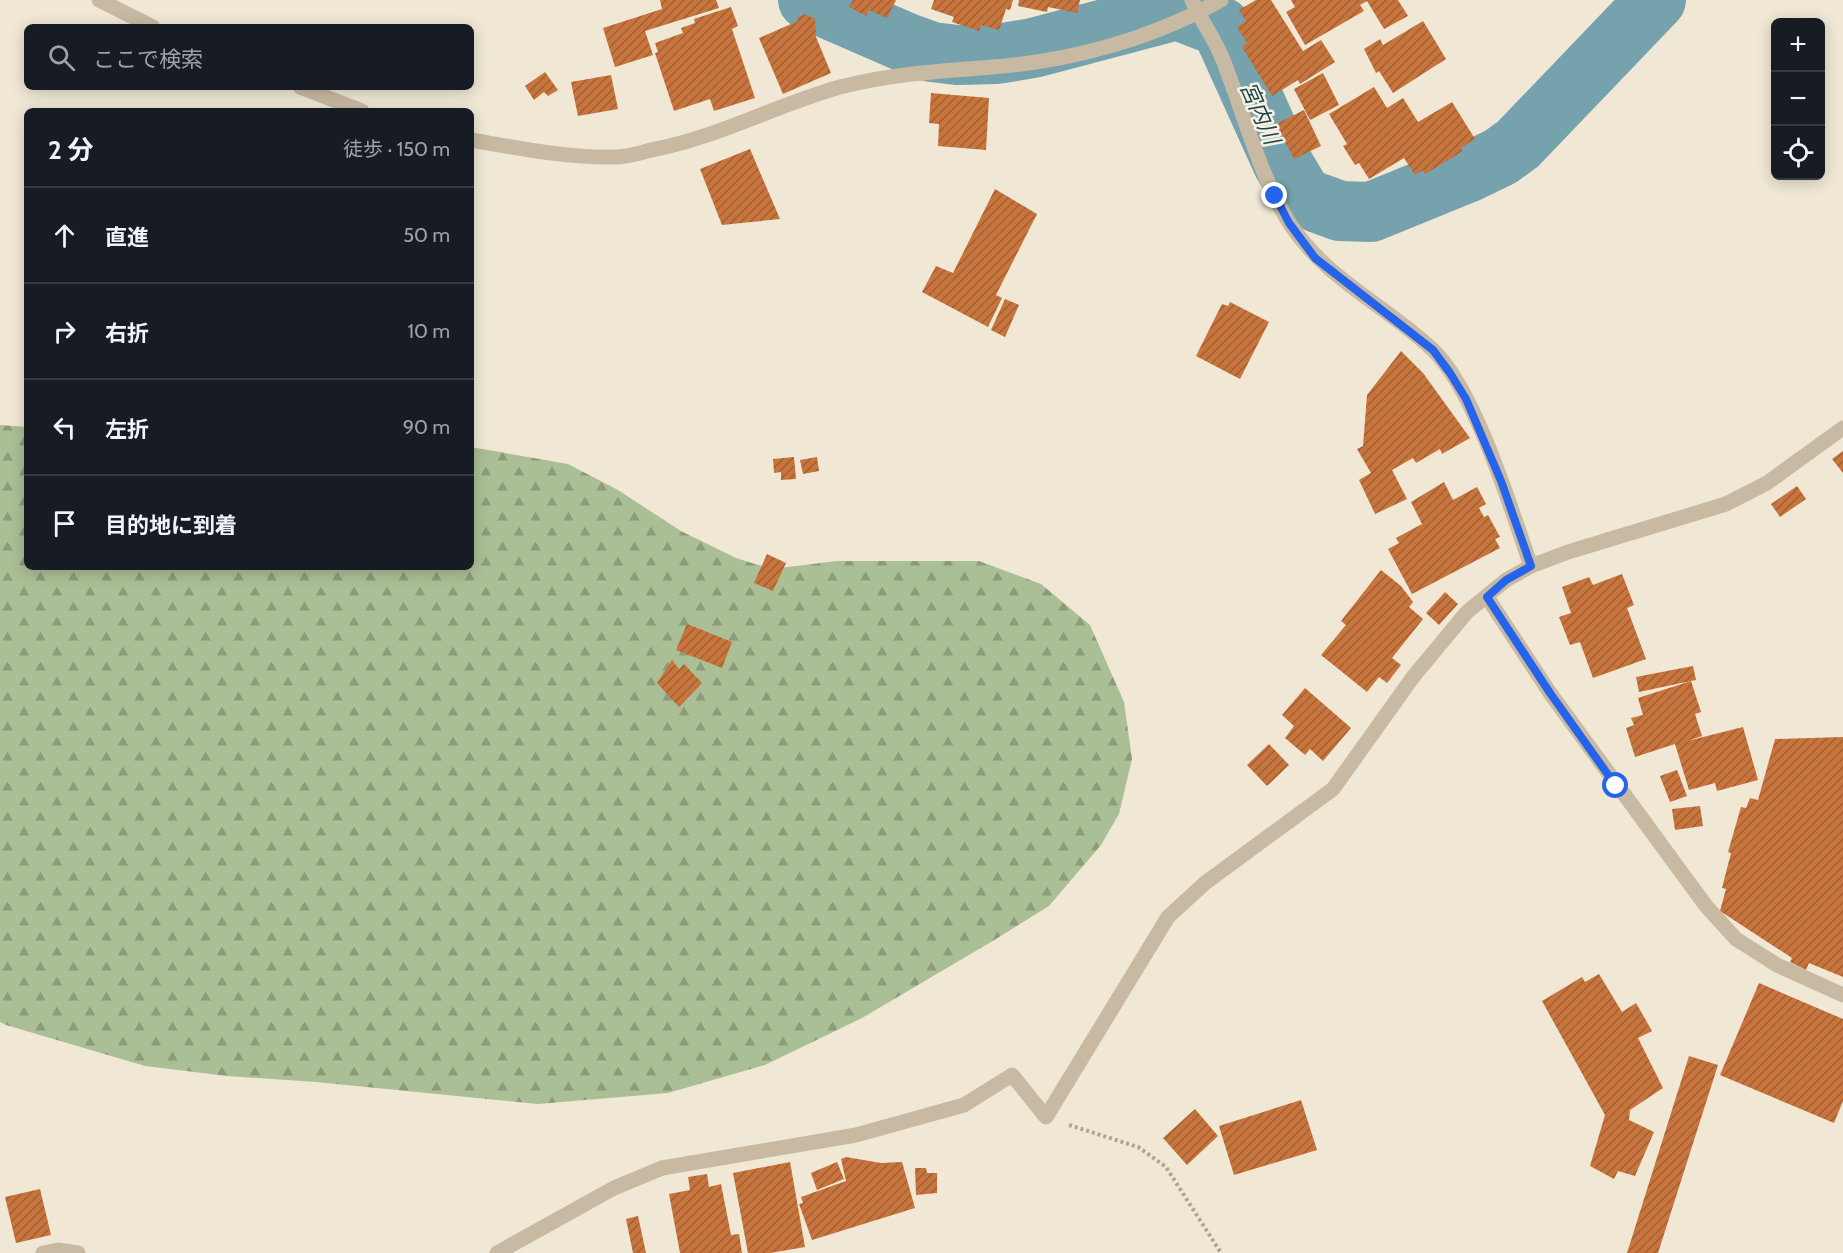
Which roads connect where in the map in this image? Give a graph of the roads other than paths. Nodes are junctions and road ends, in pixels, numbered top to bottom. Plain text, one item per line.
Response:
1 (99, 0) edge
2 (1221, 0) edge
3 (1195, 7) edge
4 (147, 24) edge
5 (308, 90) edge
6 (354, 108) edge
7 (474, 141) edge
8 (1843, 428) edge
9 (1531, 566) junction
10 (1487, 597) junction
11 (1843, 995) edge
12 (43, 1253) edge
13 (78, 1253) edge
14 (497, 1253) edge

1 - 4 street
2 - 3 street
3 - 7 street
3 - 9 street
5 - 6 street
8 - 9 street
9 - 10 street
10 - 11 street
10 - 14 street
12 - 13 street

